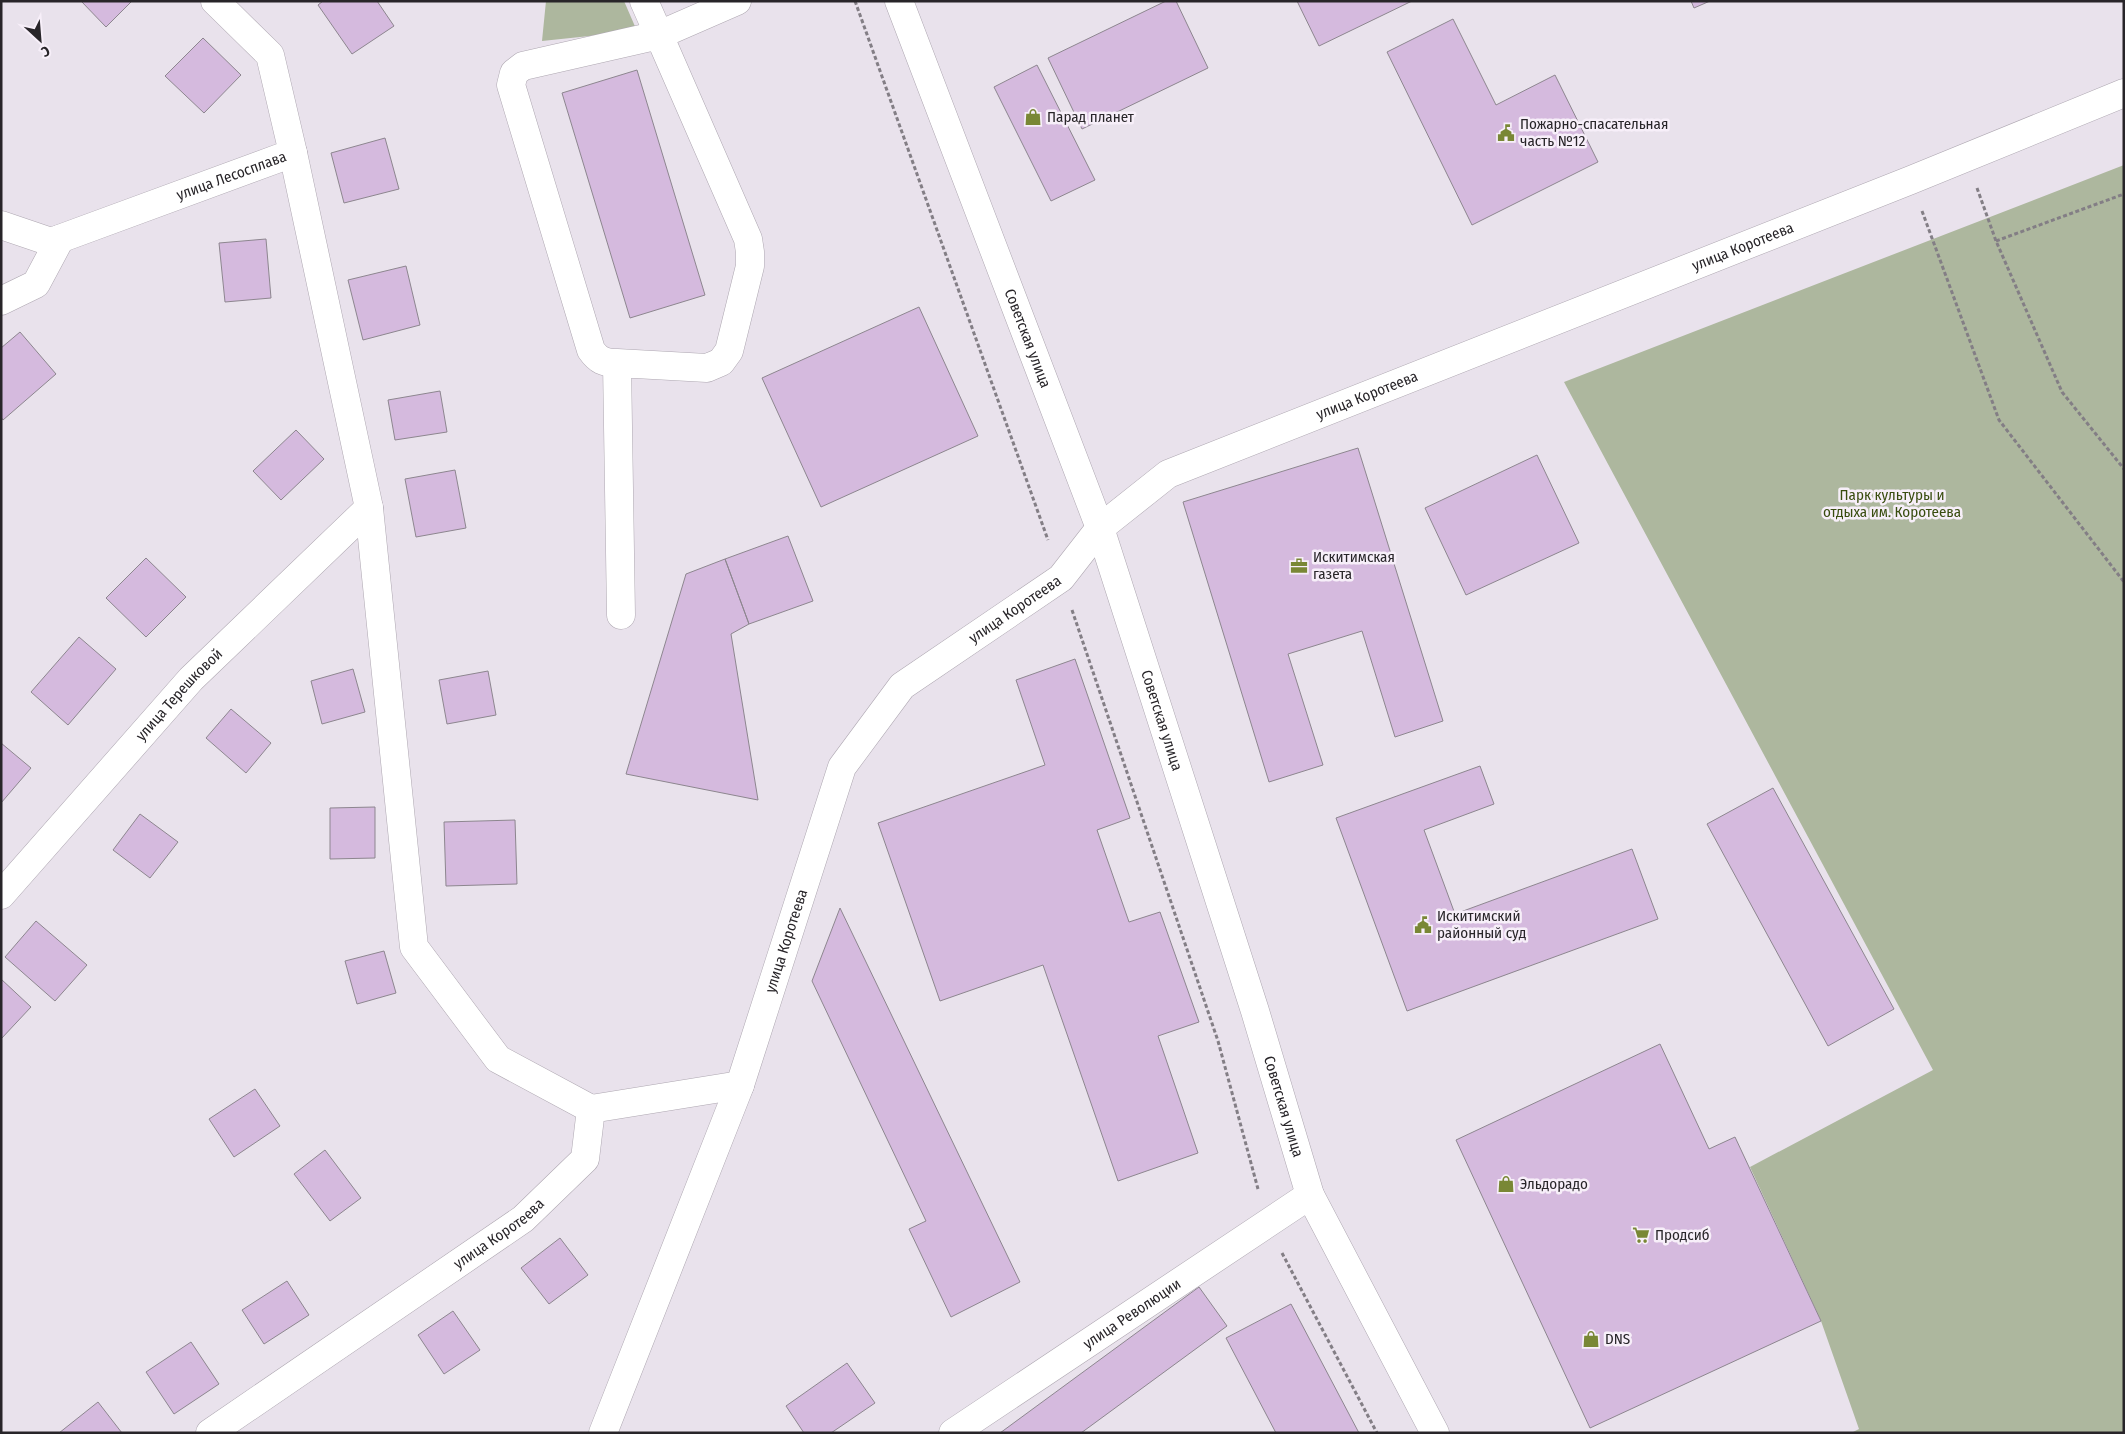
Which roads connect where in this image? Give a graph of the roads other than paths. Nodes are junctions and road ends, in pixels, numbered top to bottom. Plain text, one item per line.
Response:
1 (216, 1) edge
2 (644, 1) edge
3 (737, 1) edge
4 (899, 1) edge
5 (659, 35) junction
6 (2124, 92) edge
7 (293, 153) junction
8 (1, 225) edge
9 (60, 239) junction
10 (1, 301) edge
11 (617, 364) junction
12 (369, 508) junction
13 (1100, 528) junction
14 (621, 615) dead end
15 (1, 895) edge
16 (740, 1085) junction
17 (591, 1109) junction
18 (1310, 1195) junction
19 (210, 1433) edge
20 (604, 1433) edge
21 (953, 1433) edge
22 (1435, 1433) edge

1 - 7 street, улица Лесосплава
2 - 5 street
3 - 5 street
4 - 13 street, Советская улица
5 - 11 street
5 - 11 street
6 - 13 street, улица Коротеева
7 - 9 street, улица Лесосплава
7 - 12 street
8 - 9 street, улица Лесосплава
9 - 10 street
11 - 14 street
12 - 15 street, улица Терешковой
12 - 17 street
13 - 16 street, улица Коротеева
13 - 18 street, Советская улица
16 - 17 street
16 - 20 street, улица Коротеева
17 - 19 street, улица Коротеева
18 - 21 street, улица Революции
18 - 22 street, Советская улица

